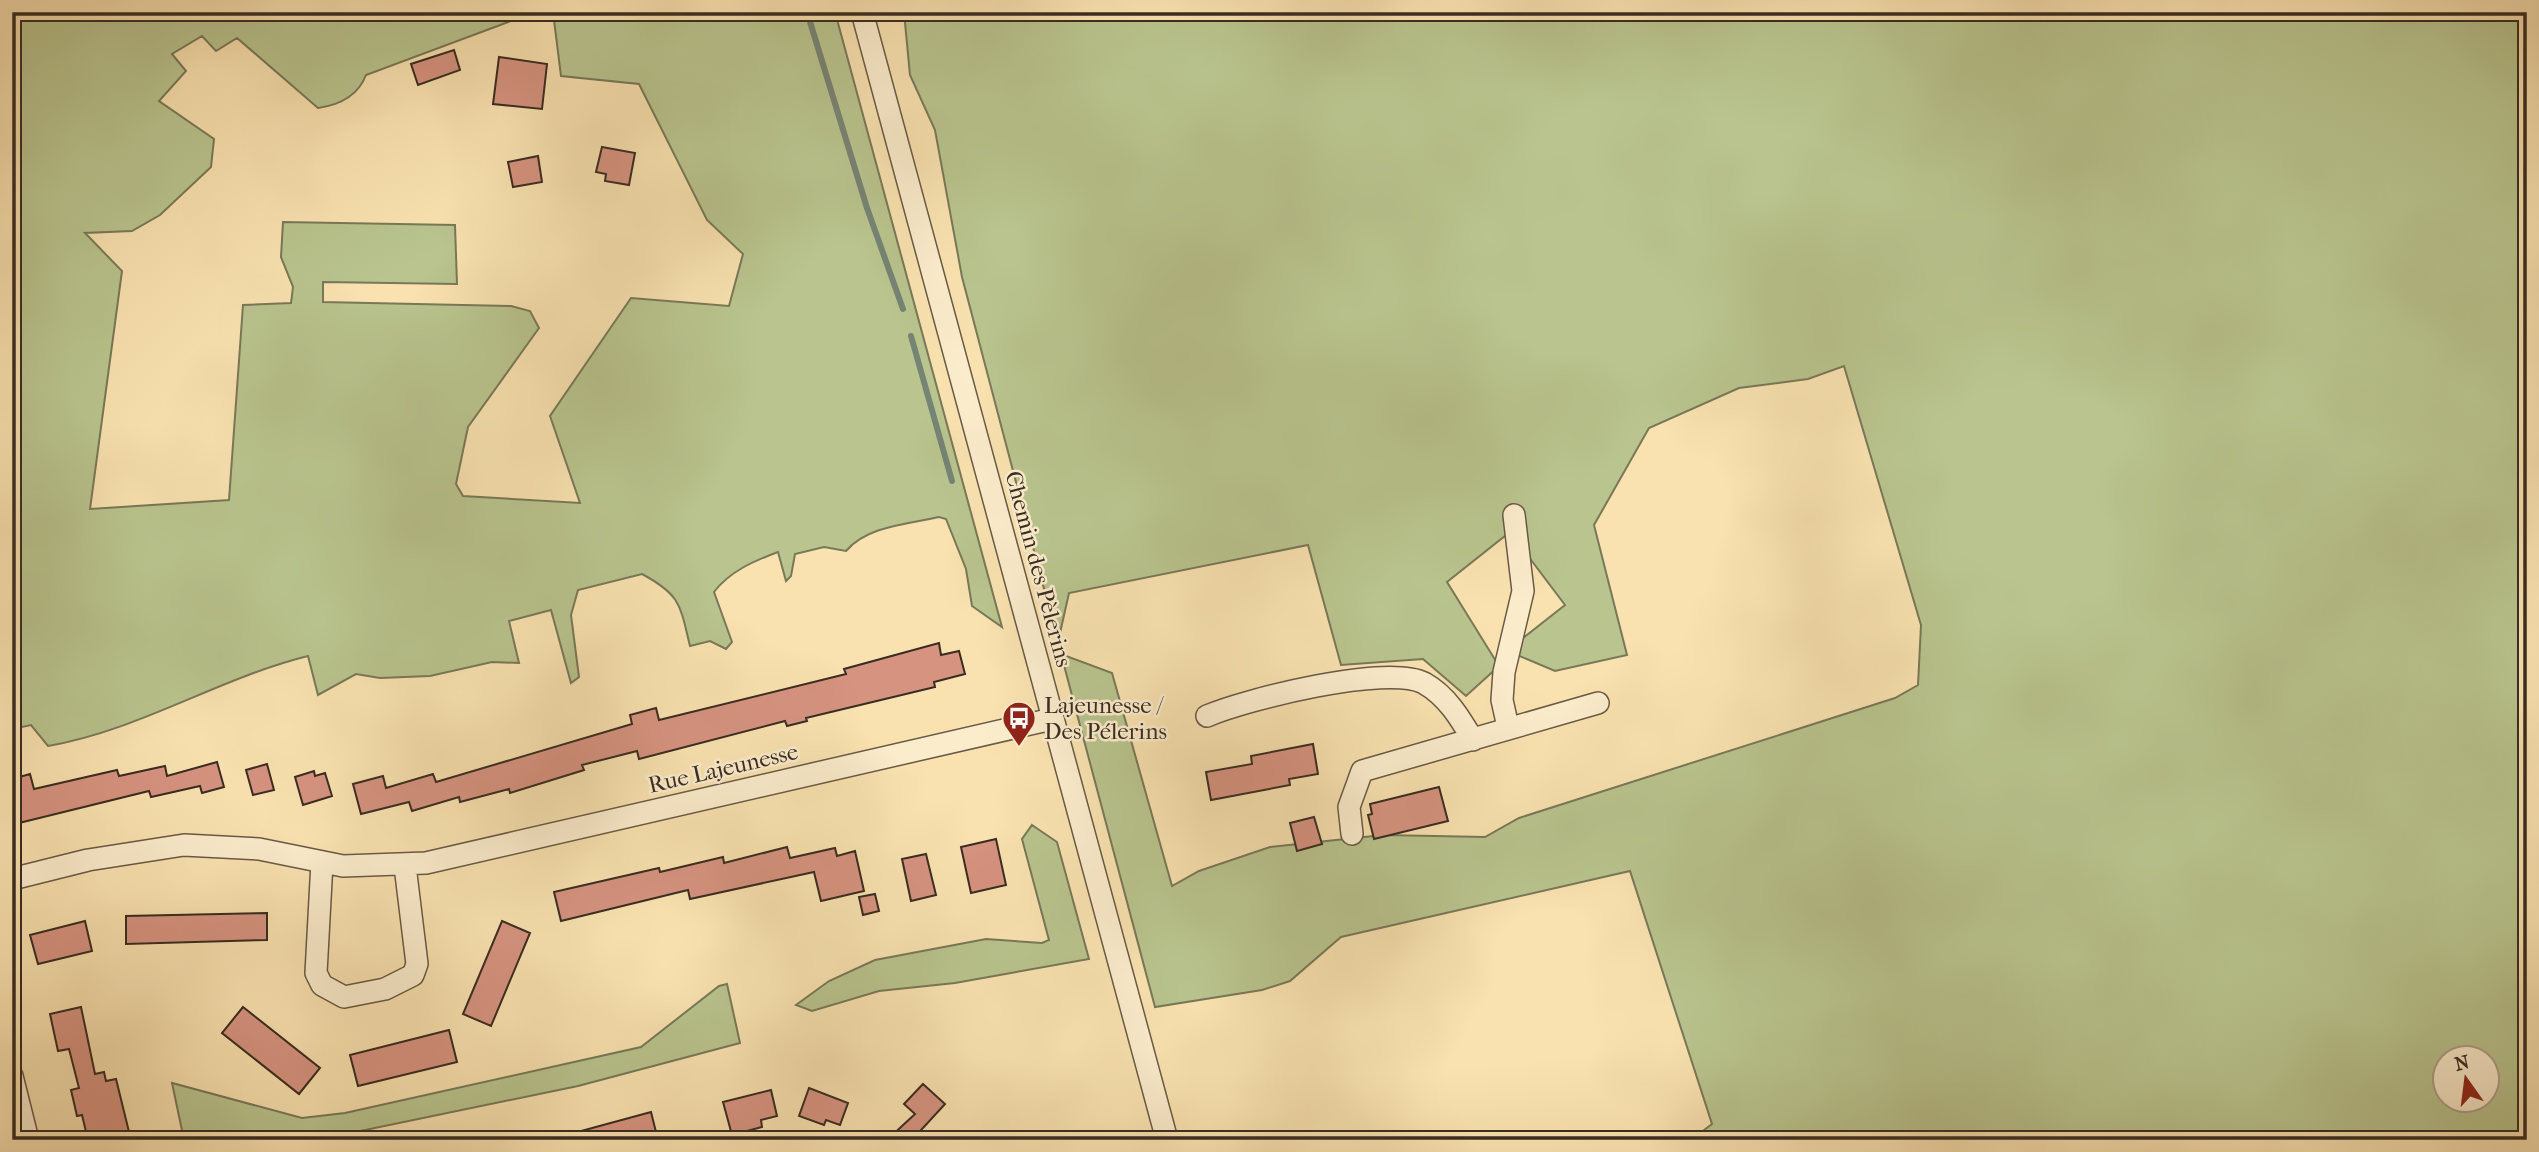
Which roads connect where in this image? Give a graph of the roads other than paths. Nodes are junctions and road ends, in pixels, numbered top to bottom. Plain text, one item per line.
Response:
1 (862, 12) edge
2 (1514, 515) dead end
3 (1598, 703) dead end
4 (1207, 716) dead end
5 (1052, 719) junction
6 (1508, 727) junction
7 (1473, 740) junction
8 (1352, 834) dead end
9 (322, 862) junction
10 (405, 866) junction
11 (12, 878) edge
12 (12, 1076) edge
13 (29, 1140) edge
14 (1167, 1140) edge

1 - 5 street, Chemin des Pèlerins
2 - 6 street
3 - 6 street
4 - 7 street
5 - 10 street, Rue Lajeunesse
5 - 14 street, Chemin des Pèlerins
6 - 7 street
7 - 8 street
9 - 10 street, Rue Lajeunesse
9 - 10 street
9 - 11 street, Rue Lajeunesse
12 - 13 street

